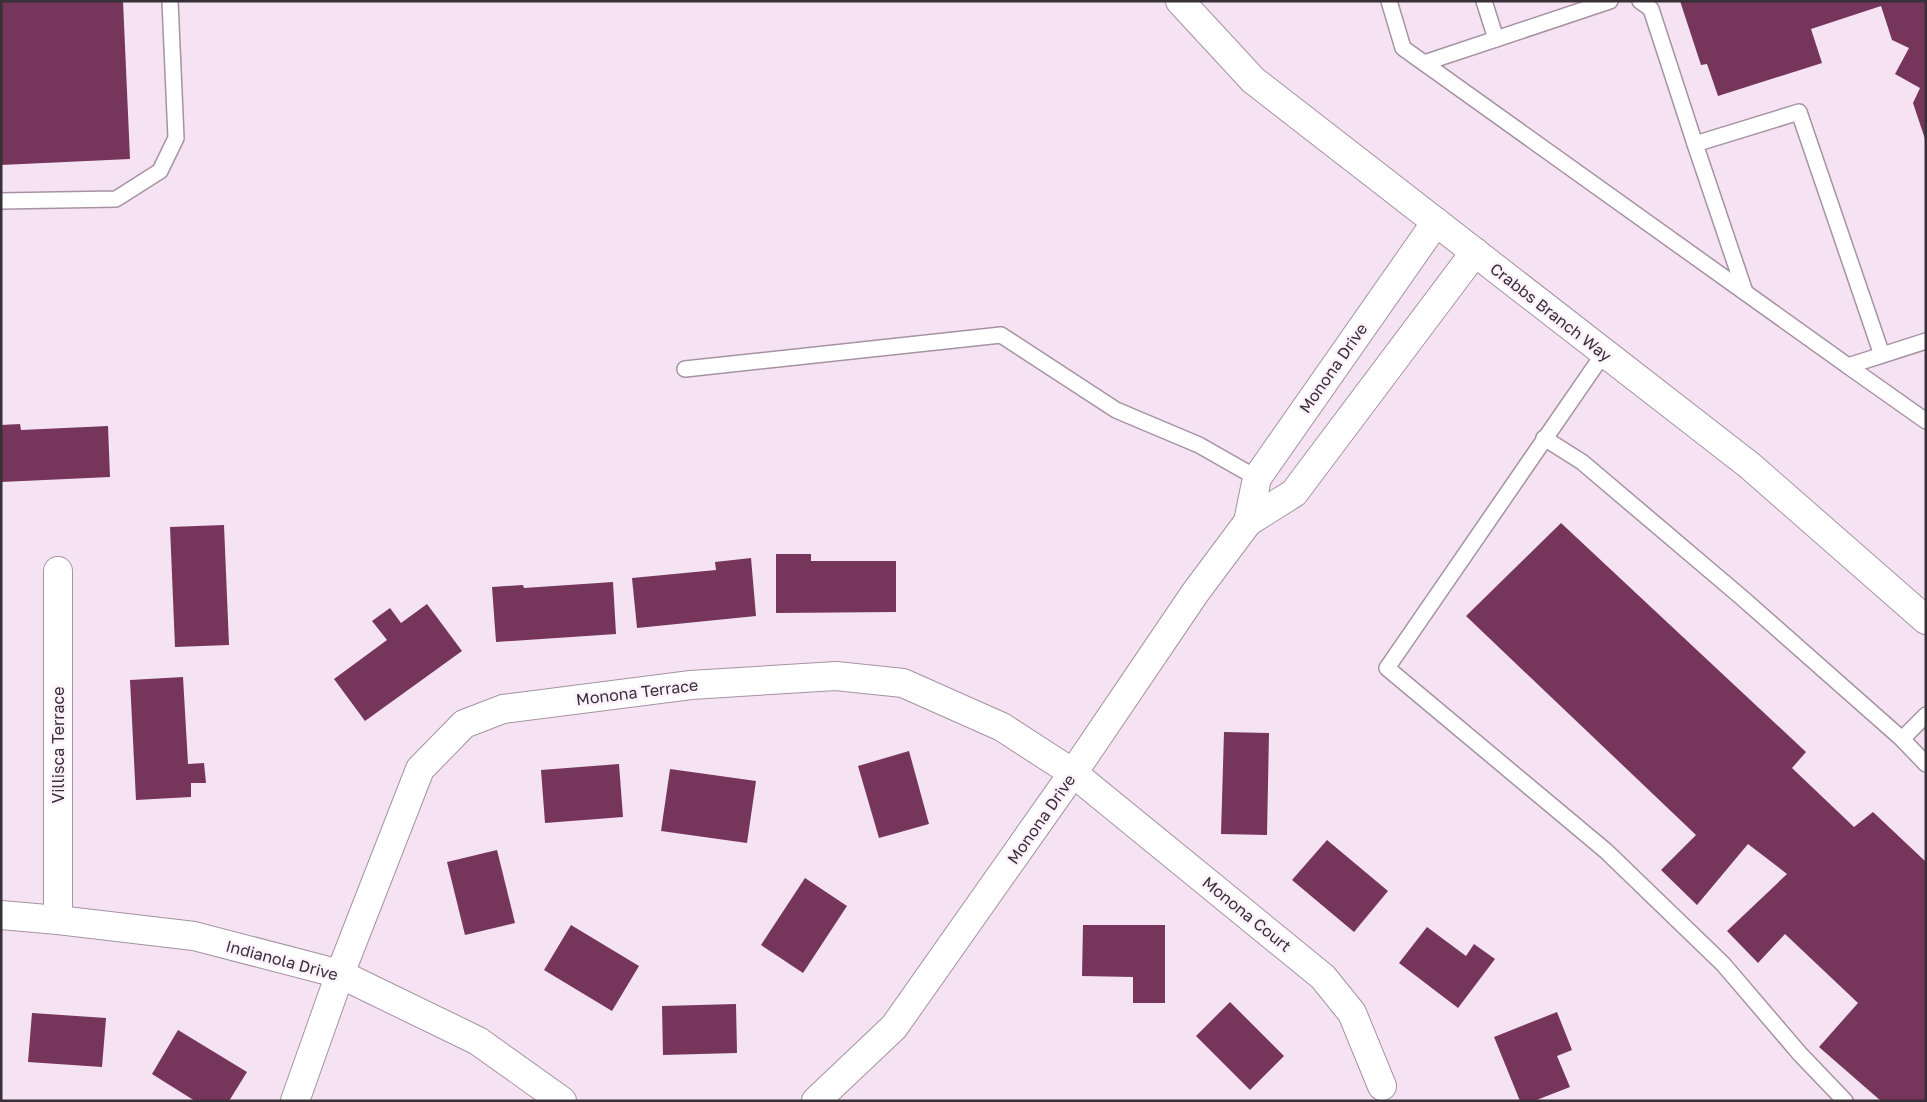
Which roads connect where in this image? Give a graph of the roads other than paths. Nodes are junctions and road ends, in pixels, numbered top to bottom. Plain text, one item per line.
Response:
1 (170, 1) edge
2 (1180, 1) edge
3 (1389, 1) edge
4 (1484, 1) edge
5 (1610, 1) edge
6 (1640, 1) edge
7 (1496, 39) junction
8 (1424, 63) junction
9 (1695, 144) junction
10 (1, 202) edge
11 (1436, 222) junction
12 (1475, 252) junction
13 (1745, 292) junction
14 (1926, 341) edge
15 (1604, 353) junction
16 (1882, 355) junction
17 (1848, 366) junction
18 (685, 370) dead end
19 (1926, 421) edge
20 (1544, 438) junction
21 (1257, 478) junction
22 (1248, 522) junction
23 (58, 571) dead end
24 (1926, 620) edge
25 (1926, 715) edge
26 (1902, 739) junction
27 (1926, 764) edge
28 (1073, 773) junction
29 (1, 916) edge
30 (58, 920) junction
31 (340, 974) junction
32 (1382, 1086) dead end
33 (294, 1101) edge
34 (562, 1101) edge
35 (816, 1101) edge
36 (1845, 1101) edge

1 - 10 lane
2 - 11 street, Crabbs Branch Way
3 - 8 lane
4 - 7 lane
5 - 7 lane
6 - 9 lane
7 - 8 lane
8 - 13 lane
9 - 13 lane
9 - 16 lane
11 - 12 street, Crabbs Branch Way
11 - 21 street, Monona Drive
12 - 15 street, Crabbs Branch Way
12 - 22 street, Monona Drive
13 - 17 lane
14 - 16 lane
15 - 20 lane
15 - 24 street, Crabbs Branch Way
16 - 17 lane
17 - 19 lane
18 - 21 lane
20 - 26 lane
20 - 36 lane
21 - 22 street, Monona Drive
22 - 28 street, Monona Drive
23 - 30 street, Villisca Terrace
25 - 26 lane
26 - 27 lane
28 - 31 street, Monona Terrace
28 - 32 street, Monona Court
28 - 35 street, Monona Drive
29 - 30 street, Indianola Drive
30 - 31 street, Indianola Drive
31 - 33 street, Monona Terrace
31 - 34 street, Indianola Drive

